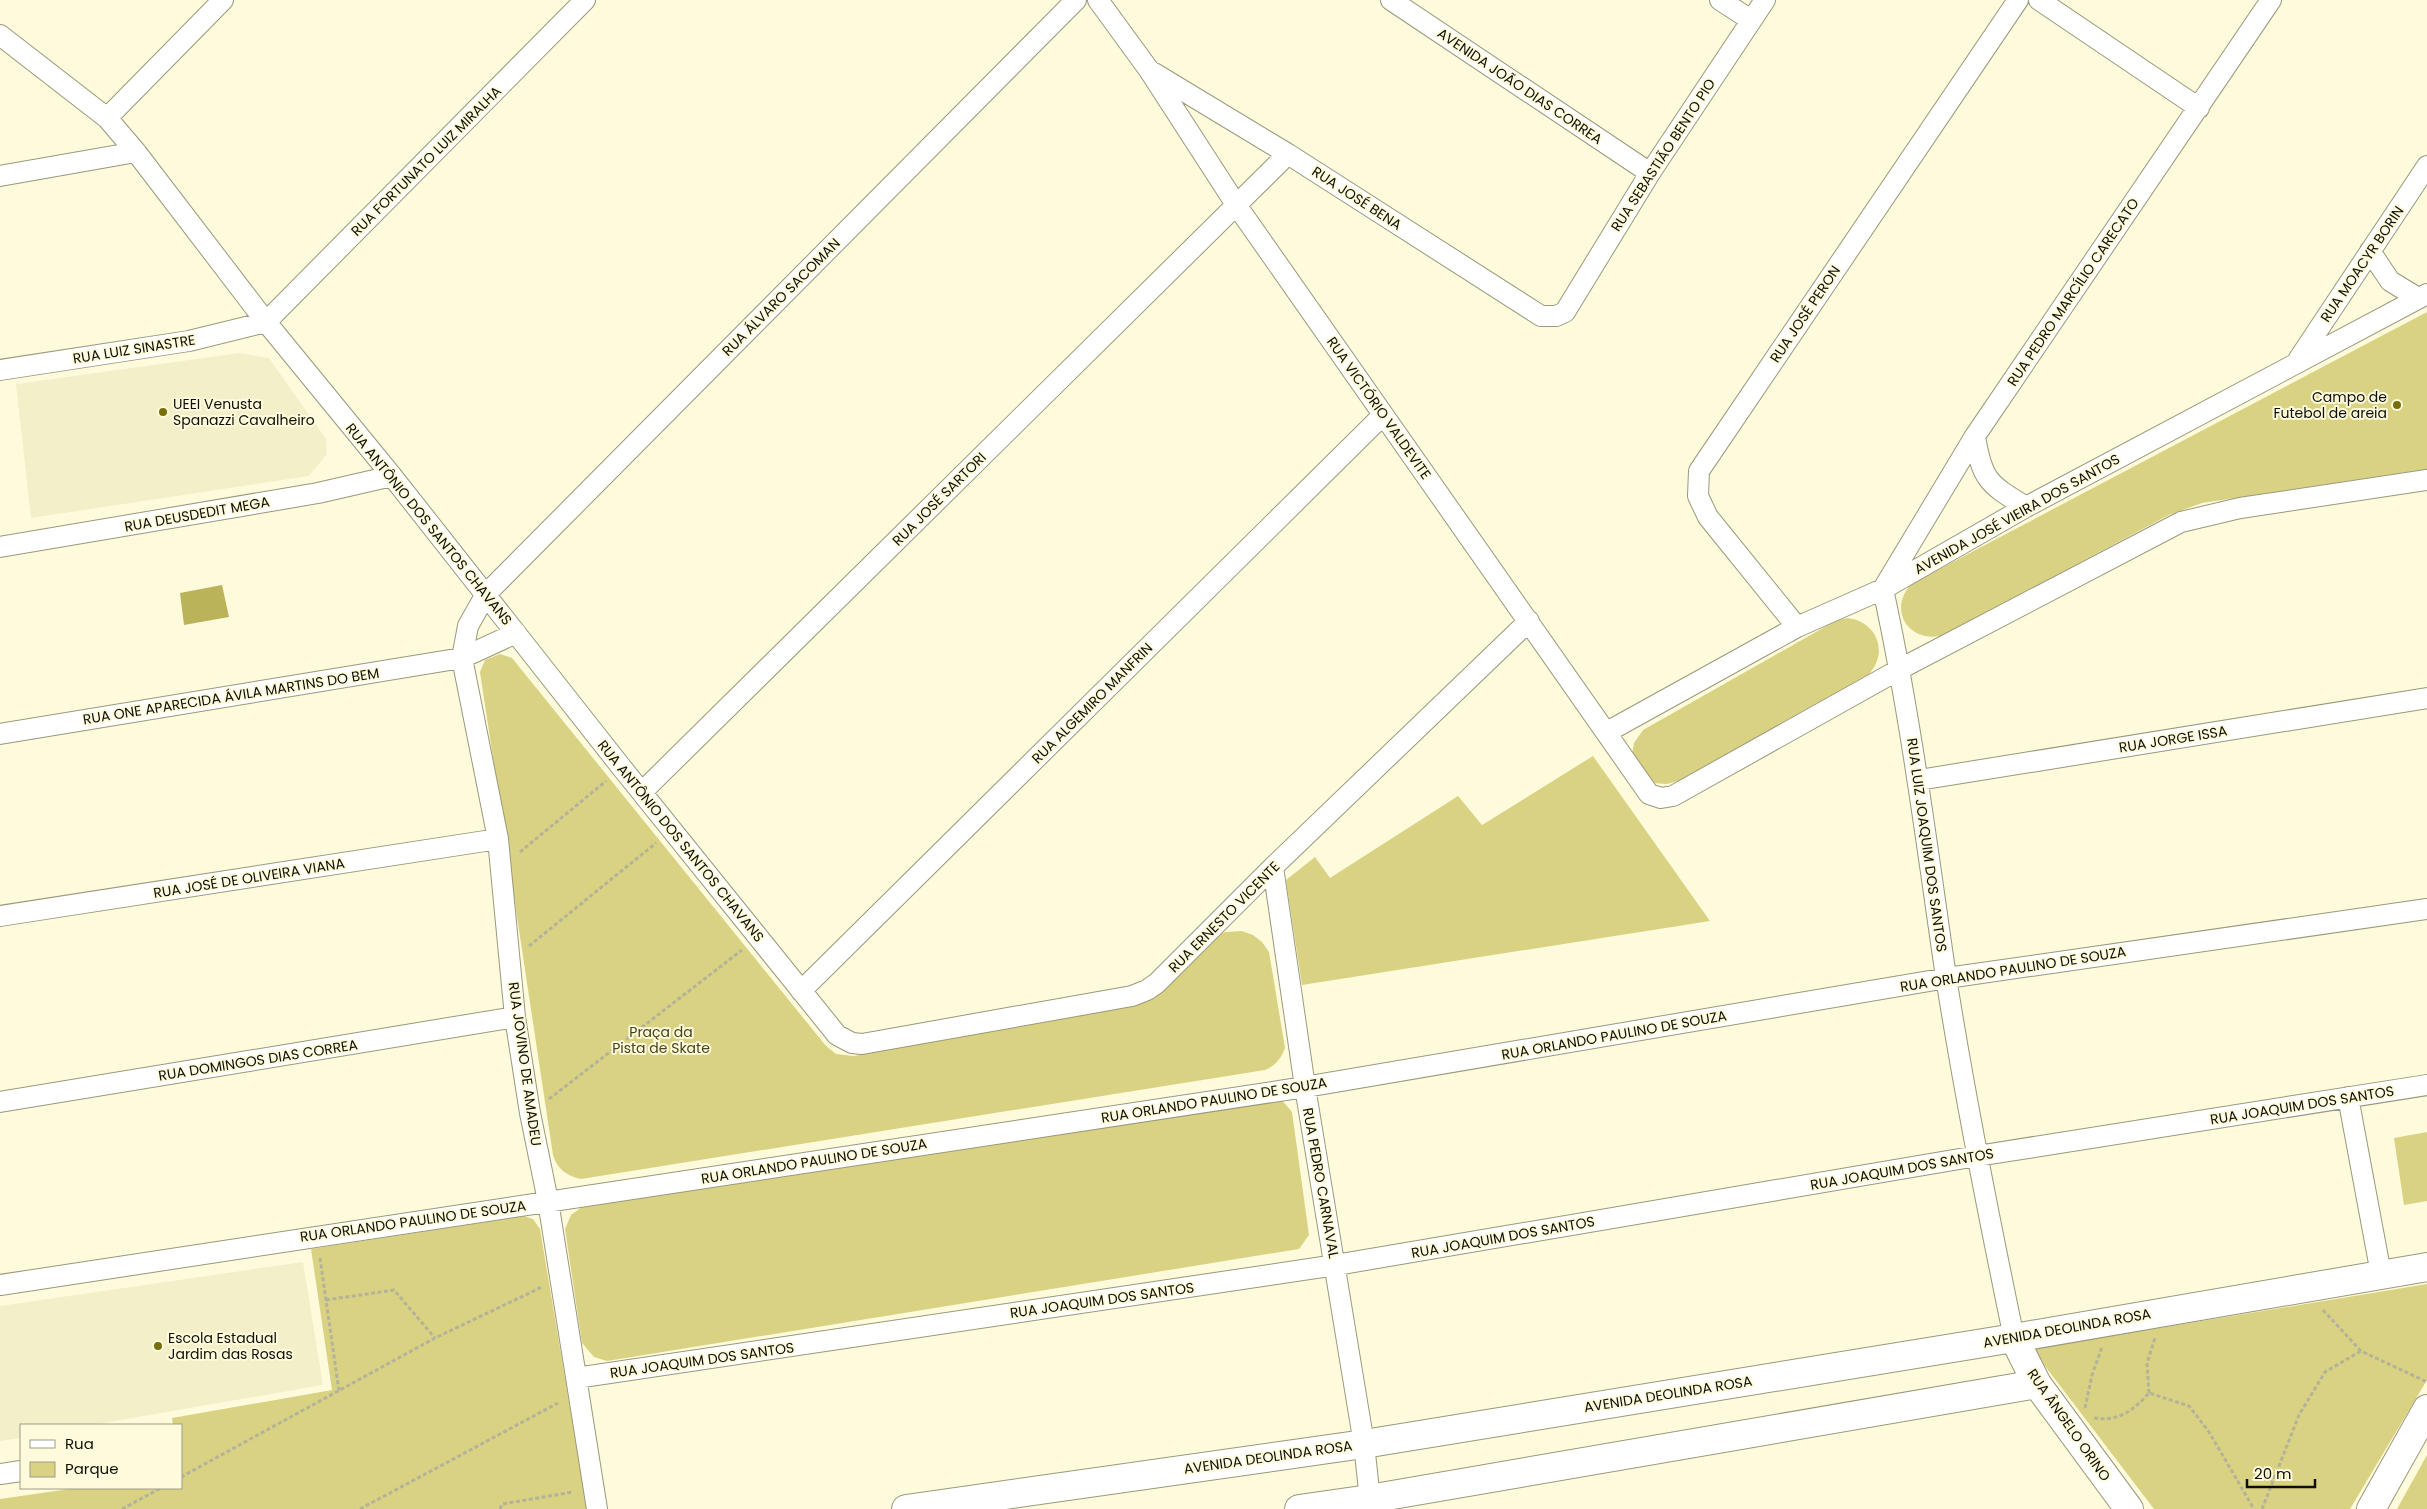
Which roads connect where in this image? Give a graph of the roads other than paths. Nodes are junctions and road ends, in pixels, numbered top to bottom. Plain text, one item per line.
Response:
1 (223, 0) edge
2 (585, 0) edge
3 (1076, 0) edge
4 (1098, 0) edge
5 (1391, 0) edge
6 (1720, 0) edge
7 (1765, 0) edge
8 (2018, 0) edge
9 (2039, 0) edge
10 (2271, 0) edge
11 (1751, 20) junction
12 (0, 35) edge
13 (1150, 70) junction
14 (2199, 108) junction
15 (107, 118) junction
16 (136, 152) junction
17 (1288, 154) junction
18 (2427, 166) edge
19 (1650, 173) junction
20 (0, 176) edge
21 (1237, 206) junction
22 (2370, 251) junction
23 (2422, 296) edge
24 (1565, 312) joint
25 (266, 322) junction
26 (2296, 363) junction
27 (0, 370) edge
28 (1384, 415) junction
29 (1975, 436) junction
30 (392, 476) junction
31 (2427, 480) edge
32 (2026, 507) junction
33 (0, 547) edge
34 (1882, 589) junction
35 (486, 594) junction
36 (1529, 621) junction
37 (1797, 627) junction
38 (516, 633) junction
39 (462, 658) junction
40 (1900, 669) junction
41 (2427, 698) edge
42 (1606, 732) junction
43 (0, 734) edge
44 (1919, 780) junction
45 (642, 792) junction
46 (498, 839) junction
47 (1273, 867) junction
48 (2427, 909) edge
49 (0, 916) edge
50 (1947, 978) junction
51 (801, 990) junction
52 (516, 1017) junction
53 (837, 1035) joint
54 (2427, 1085) edge
55 (1304, 1087) junction
56 (2348, 1097) junction
57 (0, 1102) edge
58 (1977, 1156) junction
59 (548, 1201) junction
60 (1336, 1265) junction
61 (2427, 1267) edge
62 (2381, 1274) junction
63 (0, 1285) edge
64 (2014, 1338) junction
65 (2037, 1384) junction
66 (578, 1385) junction
67 (2427, 1409) edge
68 (1364, 1444) junction
69 (20, 1471) edge
70 (0, 1474) edge
71 (1370, 1504) edge
72 (597, 1509) edge
73 (906, 1509) edge
74 (1299, 1509) edge
75 (2129, 1509) edge
76 (2370, 1509) edge

1 - 15 street
2 - 25 street, RUA FORTUNATO LUIZ MIRALHA
3 - 35 street, RUA ÁLVARO SACOMAN
4 - 13 street, RUA VICTÓRIO VALDEVITE
5 - 19 street, AVENIDA JOÃO DIAS CORREA
6 - 11 street
7 - 11 street, RUA SEBASTIÃO BENTO PIO
8 - 37 street, RUA JOSÉ PERON
9 - 14 street
10 - 14 street, RUA PEDRO MARCÍLIO CARECATO
11 - 19 street, RUA SEBASTIÃO BENTO PIO
12 - 15 street, RUA ANTÔNIO DOS SANTOS CHAVANS
13 - 17 street, RUA JOSÉ BENA
13 - 21 street, RUA VICTÓRIO VALDEVITE
14 - 29 street, RUA PEDRO MARCÍLIO CARECATO
15 - 16 street, RUA ANTÔNIO DOS SANTOS CHAVANS
16 - 20 street
16 - 25 street, RUA ANTÔNIO DOS SANTOS CHAVANS
17 - 21 street, RUA JOSÉ SARTORI
17 - 24 street, RUA JOSÉ BENA
18 - 22 street, RUA MOACYR BORIN
19 - 24 street, RUA SEBASTIÃO BENTO PIO
21 - 28 street, RUA VICTÓRIO VALDEVITE
21 - 45 street, RUA JOSÉ SARTORI
22 - 23 street
22 - 26 street, RUA MOACYR BORIN
23 - 26 street, AVENIDA JOSÉ VIEIRA DOS SANTOS
25 - 27 street, RUA LUIZ SINASTRE
25 - 30 street, RUA ANTÔNIO DOS SANTOS CHAVANS
26 - 32 street, AVENIDA JOSÉ VIEIRA DOS SANTOS
28 - 36 street, RUA VICTÓRIO VALDEVITE
28 - 51 street, RUA ALGEMIRO MANFRIN
29 - 32 street
29 - 34 street, RUA PEDRO MARCÍLIO CARECATO
30 - 33 street, RUA DEUSDEDIT MEGA
30 - 35 street, RUA ANTÔNIO DOS SANTOS CHAVANS
31 - 40 street
32 - 34 street, AVENIDA JOSÉ VIEIRA DOS SANTOS
34 - 37 street, AVENIDA JOSÉ VIEIRA DOS SANTOS
34 - 40 street, RUA LUIZ JOAQUIM DOS SANTOS
35 - 38 street, RUA ANTÔNIO DOS SANTOS CHAVANS
35 - 39 street, RUA JOVINO DE AMADEU
36 - 42 street, RUA VICTÓRIO VALDEVITE
36 - 47 street, RUA ERNESTO VICENTE
37 - 42 street, AVENIDA JOSÉ VIEIRA DOS SANTOS
38 - 39 street, RUA ONE APARECIDA ÁVILA MARTINS DO BEM
38 - 45 street, RUA ANTÔNIO DOS SANTOS CHAVANS
39 - 43 street, RUA ONE APARECIDA ÁVILA MARTINS DO BEM
39 - 46 street, RUA JOVINO DE AMADEU
40 - 42 street, RUA VICTÓRIO VALDEVITE
40 - 44 street, RUA LUIZ JOAQUIM DOS SANTOS
41 - 44 street, RUA JORGE ISSA
44 - 50 street, RUA LUIZ JOAQUIM DOS SANTOS
45 - 51 street, RUA ANTÔNIO DOS SANTOS CHAVANS
46 - 49 street, RUA JOSÉ DE OLIVEIRA VIANA
46 - 52 street, RUA JOVINO DE AMADEU
47 - 53 street, RUA ERNESTO VICENTE
47 - 55 street, RUA PEDRO CARNAVAL
48 - 50 street, RUA ORLANDO PAULINO DE SOUZA
50 - 55 street, RUA ORLANDO PAULINO DE SOUZA
50 - 58 street, RUA LUIZ JOAQUIM DOS SANTOS
51 - 53 street, RUA ANTÔNIO DOS SANTOS CHAVANS
52 - 57 street, RUA DOMINGOS DIAS CORREA
52 - 59 street, RUA JOVINO DE AMADEU
54 - 56 street, RUA JOAQUIM DOS SANTOS
55 - 59 street, RUA ORLANDO PAULINO DE SOUZA
55 - 60 street, RUA PEDRO CARNAVAL
56 - 58 street, RUA JOAQUIM DOS SANTOS
56 - 62 street
58 - 60 street, RUA JOAQUIM DOS SANTOS
58 - 64 street, RUA LUIZ JOAQUIM DOS SANTOS
59 - 63 street, RUA ORLANDO PAULINO DE SOUZA
59 - 66 street, RUA JOVINO DE AMADEU
60 - 66 street, RUA JOAQUIM DOS SANTOS
60 - 68 street, RUA PEDRO CARNAVAL
61 - 62 street, AVENIDA DEOLINDA ROSA
62 - 64 street, AVENIDA DEOLINDA ROSA
64 - 65 street, RUA ÂNGELO ORINO
64 - 68 street, AVENIDA DEOLINDA ROSA
65 - 71 street
65 - 75 street, RUA ÂNGELO ORINO
66 - 72 street, RUA JOVINO DE AMADEU
67 - 76 street
68 - 71 street, RUA PEDRO CARNAVAL
68 - 73 street, AVENIDA DEOLINDA ROSA
69 - 70 street
71 - 74 street

